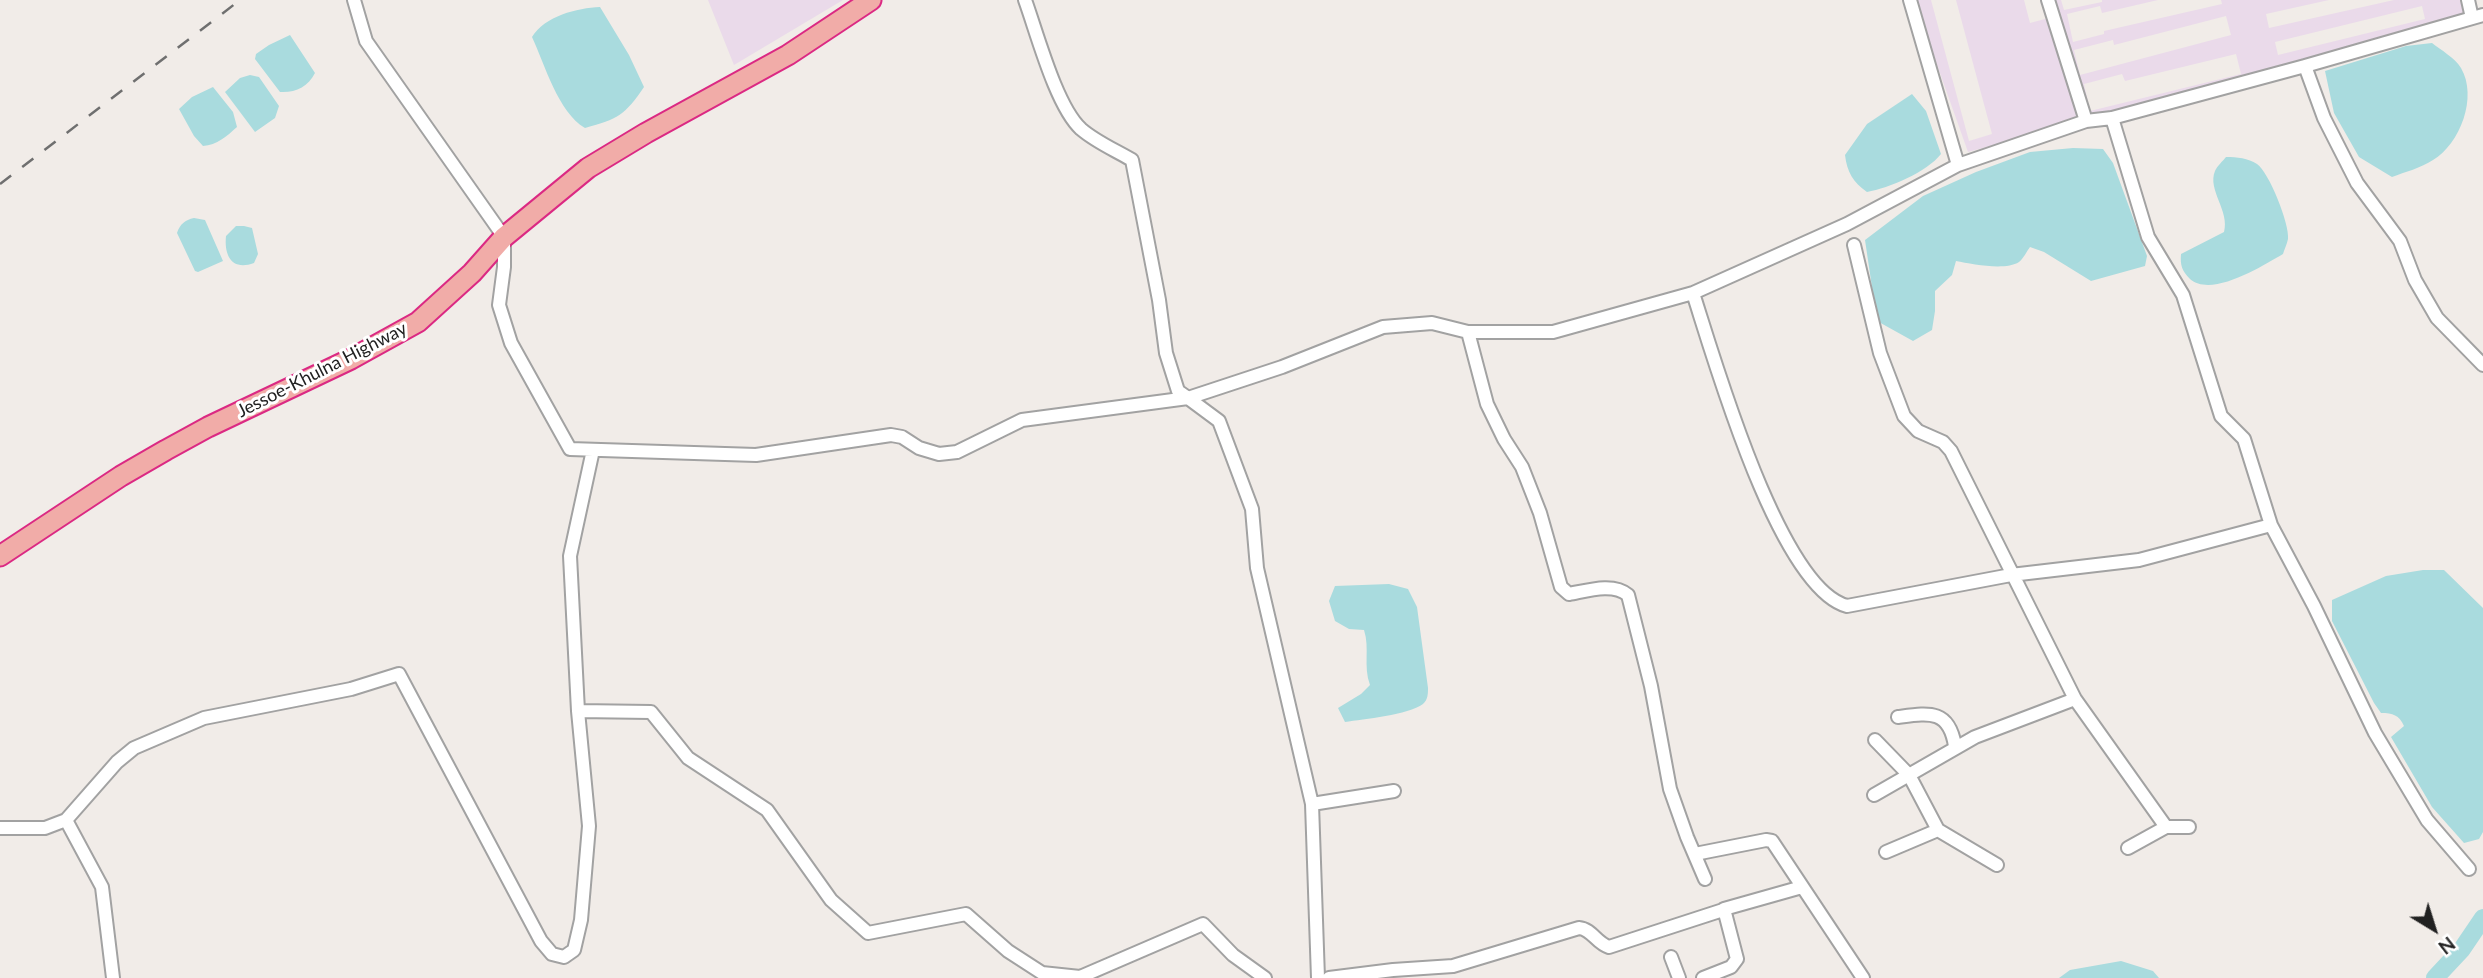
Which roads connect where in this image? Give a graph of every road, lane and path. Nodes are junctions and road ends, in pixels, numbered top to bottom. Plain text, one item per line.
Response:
1 (354, 0) edge
2 (871, 0) edge
3 (1025, 0) edge
4 (1910, 0) edge
5 (2048, 0) edge
6 (2468, 0) edge
7 (2478, 17) edge
8 (2305, 66) junction
9 (2112, 118) junction
10 (2086, 121) junction
11 (1958, 164) junction
12 (504, 237) junction
13 (1854, 245) dead end
14 (1693, 293) junction
15 (1468, 331) junction
16 (2483, 365) edge
17 (1188, 398) junction
18 (593, 450) junction
19 (2271, 525) junction
20 (0, 556) edge
21 (2011, 575) junction
22 (2075, 699) junction
23 (578, 711) junction
24 (1898, 717) dead end
25 (1875, 740) dead end
26 (1955, 746) junction
27 (1909, 775) junction
28 (1394, 791) dead end
29 (1874, 795) dead end
30 (1312, 804) junction
31 (66, 820) junction
32 (2166, 827) junction
33 (2189, 827) dead end
34 (0, 828) edge
35 (1938, 831) junction
36 (2128, 848) dead end
37 (1886, 852) dead end
38 (1695, 854) junction
39 (1997, 864) dead end
40 (2469, 869) dead end
41 (1705, 879) dead end
42 (1802, 887) junction
43 (1723, 910) junction
44 (1671, 957) dead end
45 (113, 978) edge
46 (1265, 978) edge
47 (1318, 978) edge
48 (1329, 978) edge
49 (1679, 978) edge
50 (1703, 978) edge
51 (1863, 978) edge

1 - 12 street
2 - 12 highway, Jessoe-Khulna Highway
3 - 17 street
4 - 11 street
5 - 10 street
6 - 7 street
7 - 8 street
8 - 9 street
8 - 16 street
9 - 10 street
9 - 19 street
10 - 11 street
11 - 14 street
12 - 18 street
12 - 20 highway, Jessoe-Khulna Highway
13 - 21 street
14 - 15 street
14 - 21 street
15 - 17 street
15 - 38 street
17 - 18 street
17 - 30 street
18 - 23 street
19 - 21 street
19 - 40 street
21 - 22 street
22 - 26 street
22 - 32 street
23 - 31 street
23 - 46 street
24 - 26 street
25 - 27 street
26 - 27 street
27 - 29 street
27 - 35 street
28 - 30 street
30 - 47 street
31 - 34 street
31 - 45 street
32 - 33 street
32 - 36 street
35 - 37 street
35 - 39 street
38 - 41 street
38 - 42 street
42 - 43 street
42 - 51 street
43 - 48 street
43 - 50 street
44 - 49 street

